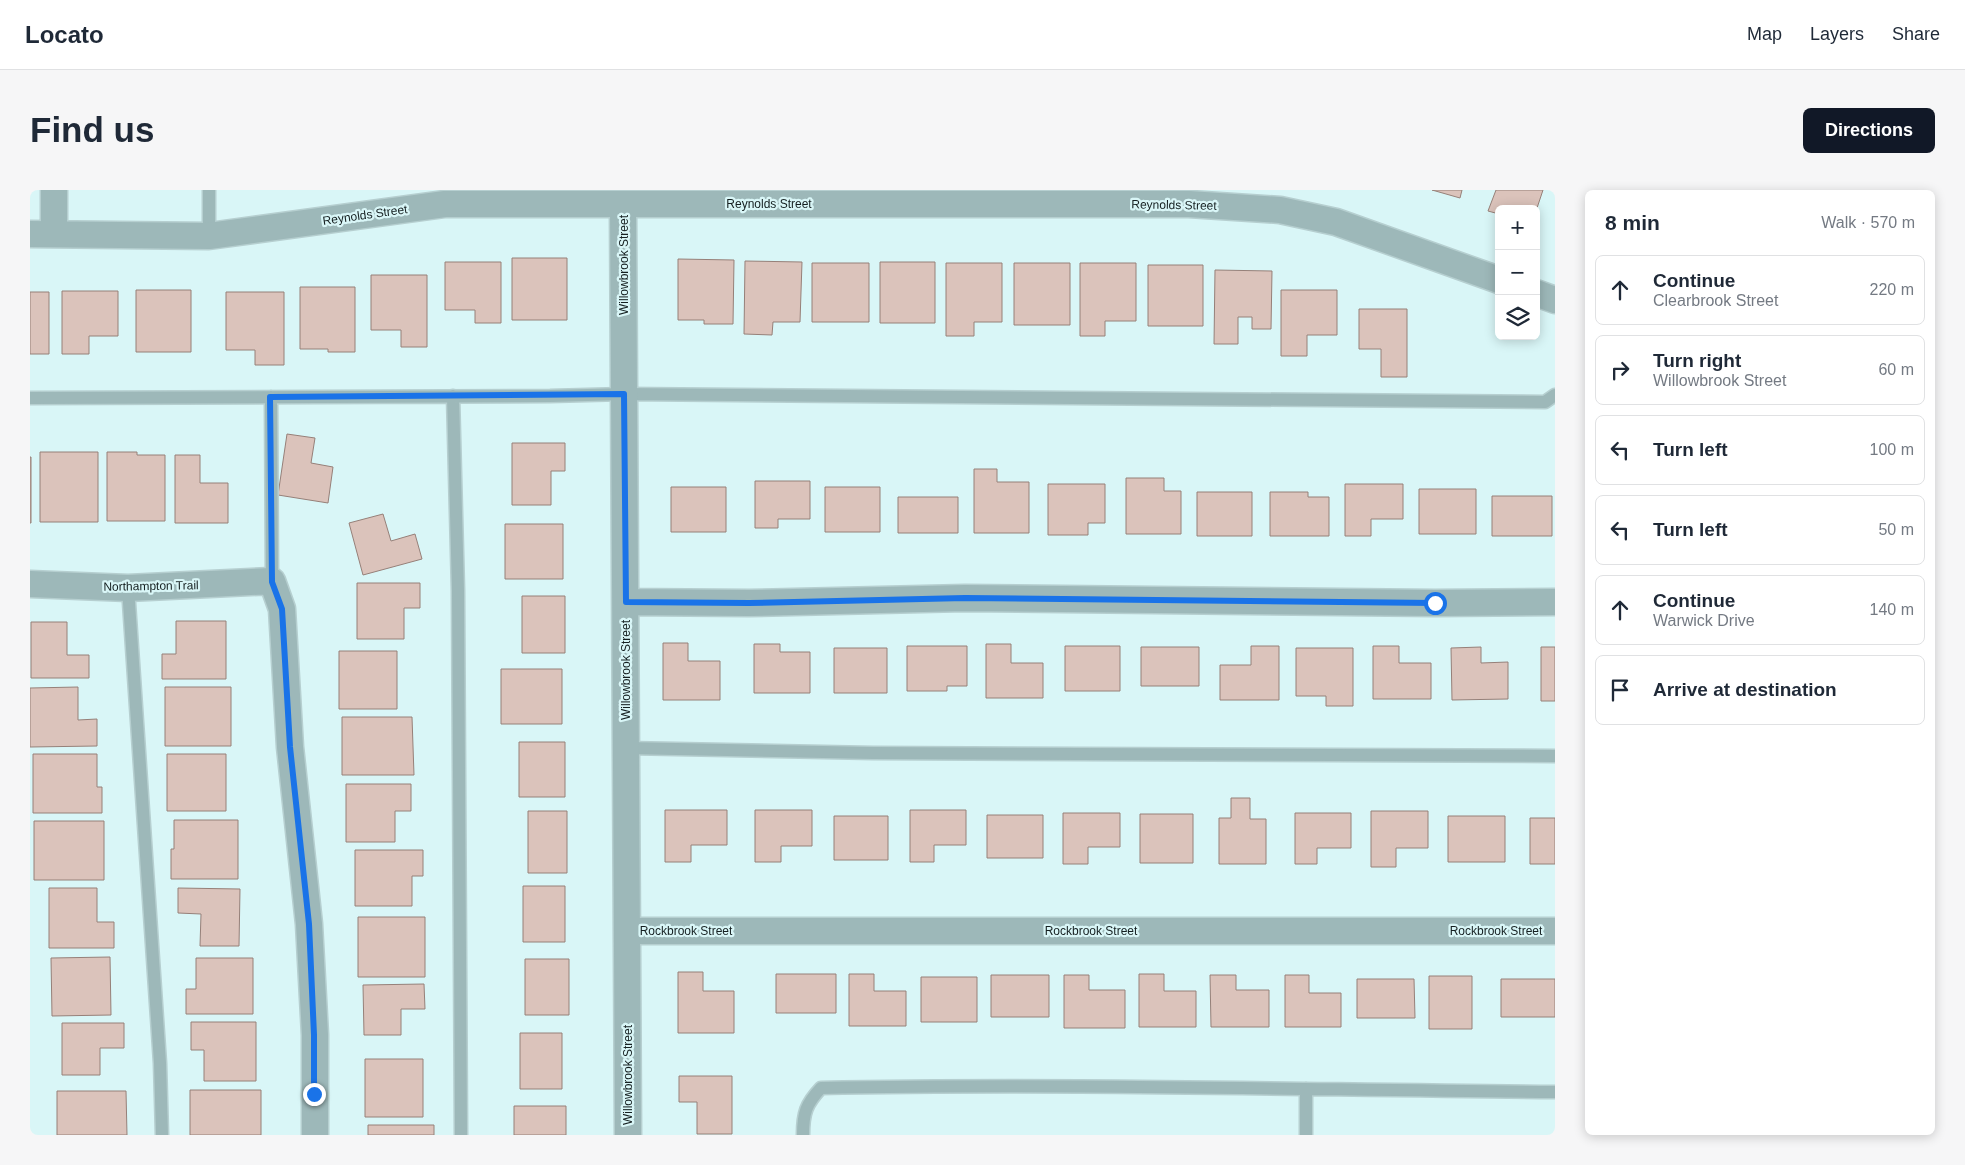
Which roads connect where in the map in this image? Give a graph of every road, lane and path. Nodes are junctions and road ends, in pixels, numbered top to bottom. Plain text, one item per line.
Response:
1 (54, 190) edge
2 (209, 190) edge
3 (624, 204) junction
4 (42, 234) edge
5 (209, 236) junction
6 (1495, 279) edge
7 (1540, 294) edge
8 (1555, 300) edge
9 (624, 394) junction
10 (1555, 395) edge
11 (453, 396) junction
12 (270, 397) junction
13 (30, 398) edge
14 (272, 582) junction
15 (30, 584) edge
16 (128, 588) junction
17 (626, 602) junction
18 (1555, 602) edge
19 (626, 748) junction
20 (1555, 756) edge
21 (627, 931) junction
22 (1555, 931) edge
23 (1306, 1089) junction
24 (1555, 1092) edge
25 (162, 1135) edge
26 (316, 1135) edge
27 (461, 1135) edge
28 (628, 1135) edge
29 (803, 1135) edge
30 (1306, 1135) edge

1 - 4 street
2 - 5 lane
3 - 5 street, Reynolds Street
3 - 6 street, Reynolds Street
3 - 9 street, Willowbrook Street
4 - 5 street, Reynolds Street
7 - 8 street
9 - 10 lane
9 - 11 lane
9 - 17 street, Willowbrook Street
11 - 12 lane
11 - 27 lane
12 - 13 lane
12 - 14 lane
14 - 16 street, Northampton Trail
14 - 26 street
15 - 16 street, Northampton Trail
16 - 25 lane
17 - 18 street
17 - 19 street, Willowbrook Street
19 - 20 lane
19 - 21 street, Willowbrook Street
21 - 22 street, Rockbrook Street
21 - 28 street, Willowbrook Street
23 - 24 lane
23 - 29 lane
23 - 30 lane

